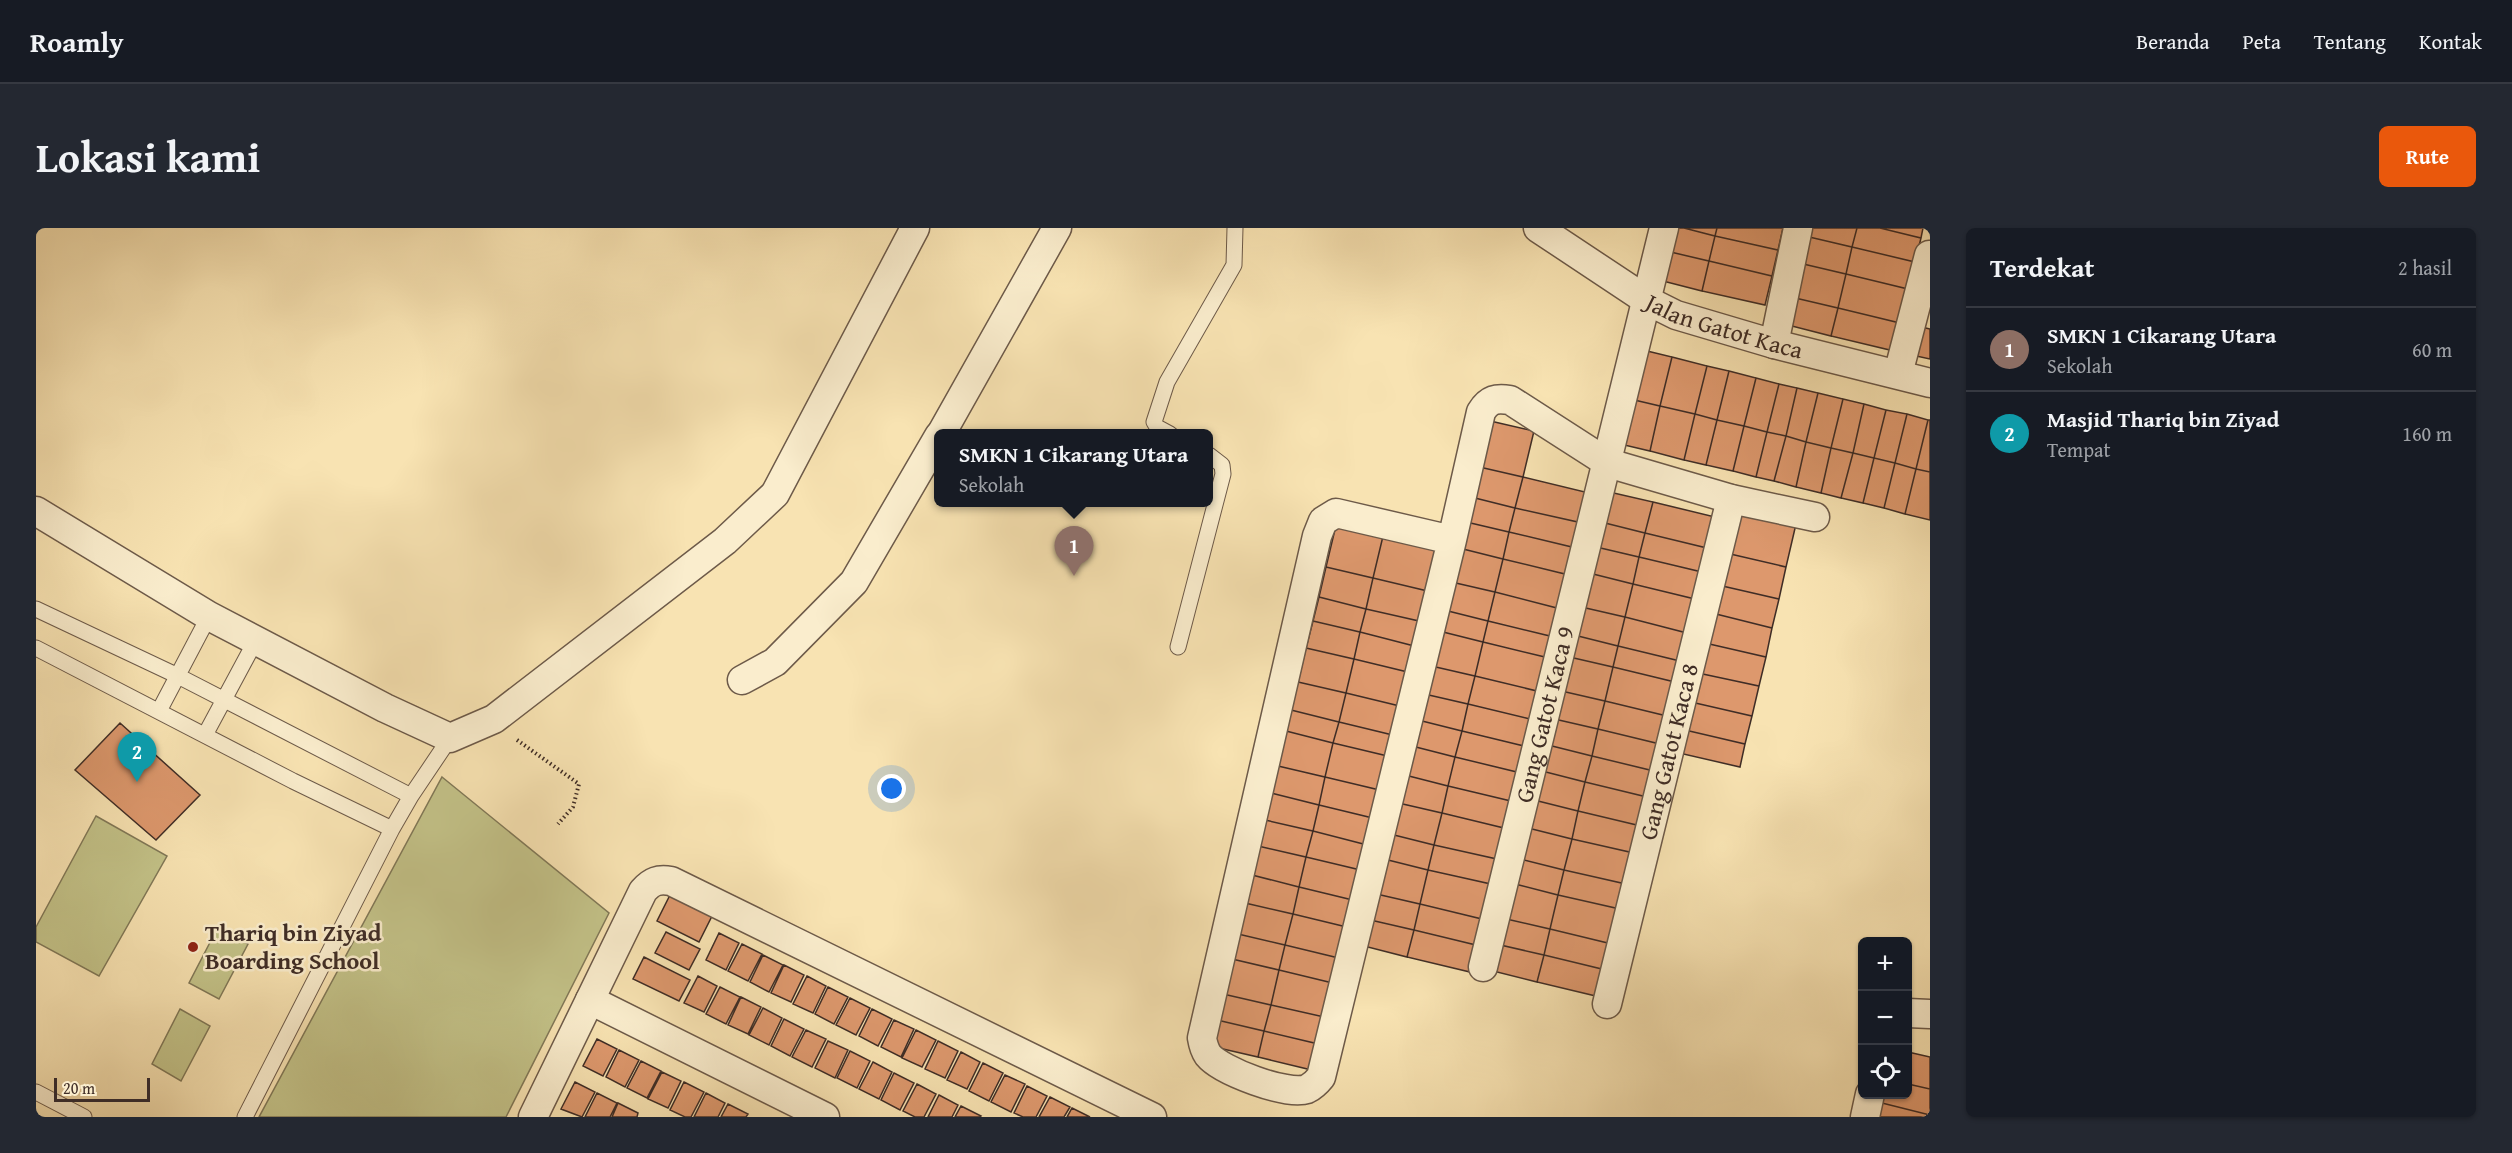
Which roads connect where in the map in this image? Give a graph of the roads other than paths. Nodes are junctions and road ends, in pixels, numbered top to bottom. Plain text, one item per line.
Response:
1 (915, 228) edge
2 (1057, 228) edge
3 (1235, 228) edge
4 (1538, 228) edge
5 (1664, 228) edge
6 (1798, 228) edge
7 (1929, 255) edge
8 (1648, 300) junction
9 (1774, 344) junction
10 (1898, 374) junction
11 (1930, 383) edge
12 (943, 429) edge
13 (1161, 429) edge
14 (934, 445) edge
15 (1213, 458) edge
16 (1608, 463) junction
17 (1731, 499) junction
18 (36, 511) edge
19 (1815, 517) dead end
20 (1452, 540) junction
21 (36, 609) edge
22 (209, 616) junction
23 (256, 640) junction
24 (1178, 647) dead end
25 (36, 648) edge
26 (178, 676) junction
27 (742, 680) dead end
28 (223, 699) junction
29 (159, 711) junction
30 (205, 735) junction
31 (450, 738) junction
32 (411, 796) junction
33 (392, 829) junction
34 (1483, 967) dead end
35 (590, 1000) junction
36 (1607, 1004) dead end
37 (1912, 1012) edge
38 (1930, 1014) edge
39 (36, 1092) edge
40 (1869, 1099) edge
41 (84, 1117) edge
42 (245, 1117) edge
43 (533, 1117) edge
44 (825, 1117) edge
45 (1152, 1117) edge
46 (1865, 1117) edge

1 - 31 street
2 - 12 street
3 - 13 lane
4 - 8 street, Jalan Gatot Kaca
5 - 8 street, Gang Gatot Kaca 9
6 - 9 street
7 - 10 street
8 - 9 street, Jalan Gatot Kaca
8 - 16 street, Gang Gatot Kaca 9
9 - 10 street, Jalan Gatot Kaca
10 - 11 street, Jalan Gatot Kaca
14 - 27 street
15 - 24 lane
16 - 17 street
16 - 20 street
16 - 34 street, Gang Gatot Kaca 9
17 - 19 street
17 - 36 street, Gang Gatot Kaca 8
18 - 22 street
20 - 20 street
21 - 26 lane
22 - 23 street
22 - 26 lane
23 - 28 lane
23 - 31 street
25 - 29 lane
26 - 28 lane
26 - 29 lane
28 - 30 lane
28 - 32 lane
29 - 30 lane
30 - 33 lane
31 - 32 lane
32 - 33 lane
33 - 42 lane
35 - 43 street
35 - 44 street
35 - 45 street
37 - 38 street
39 - 41 lane
40 - 46 street

